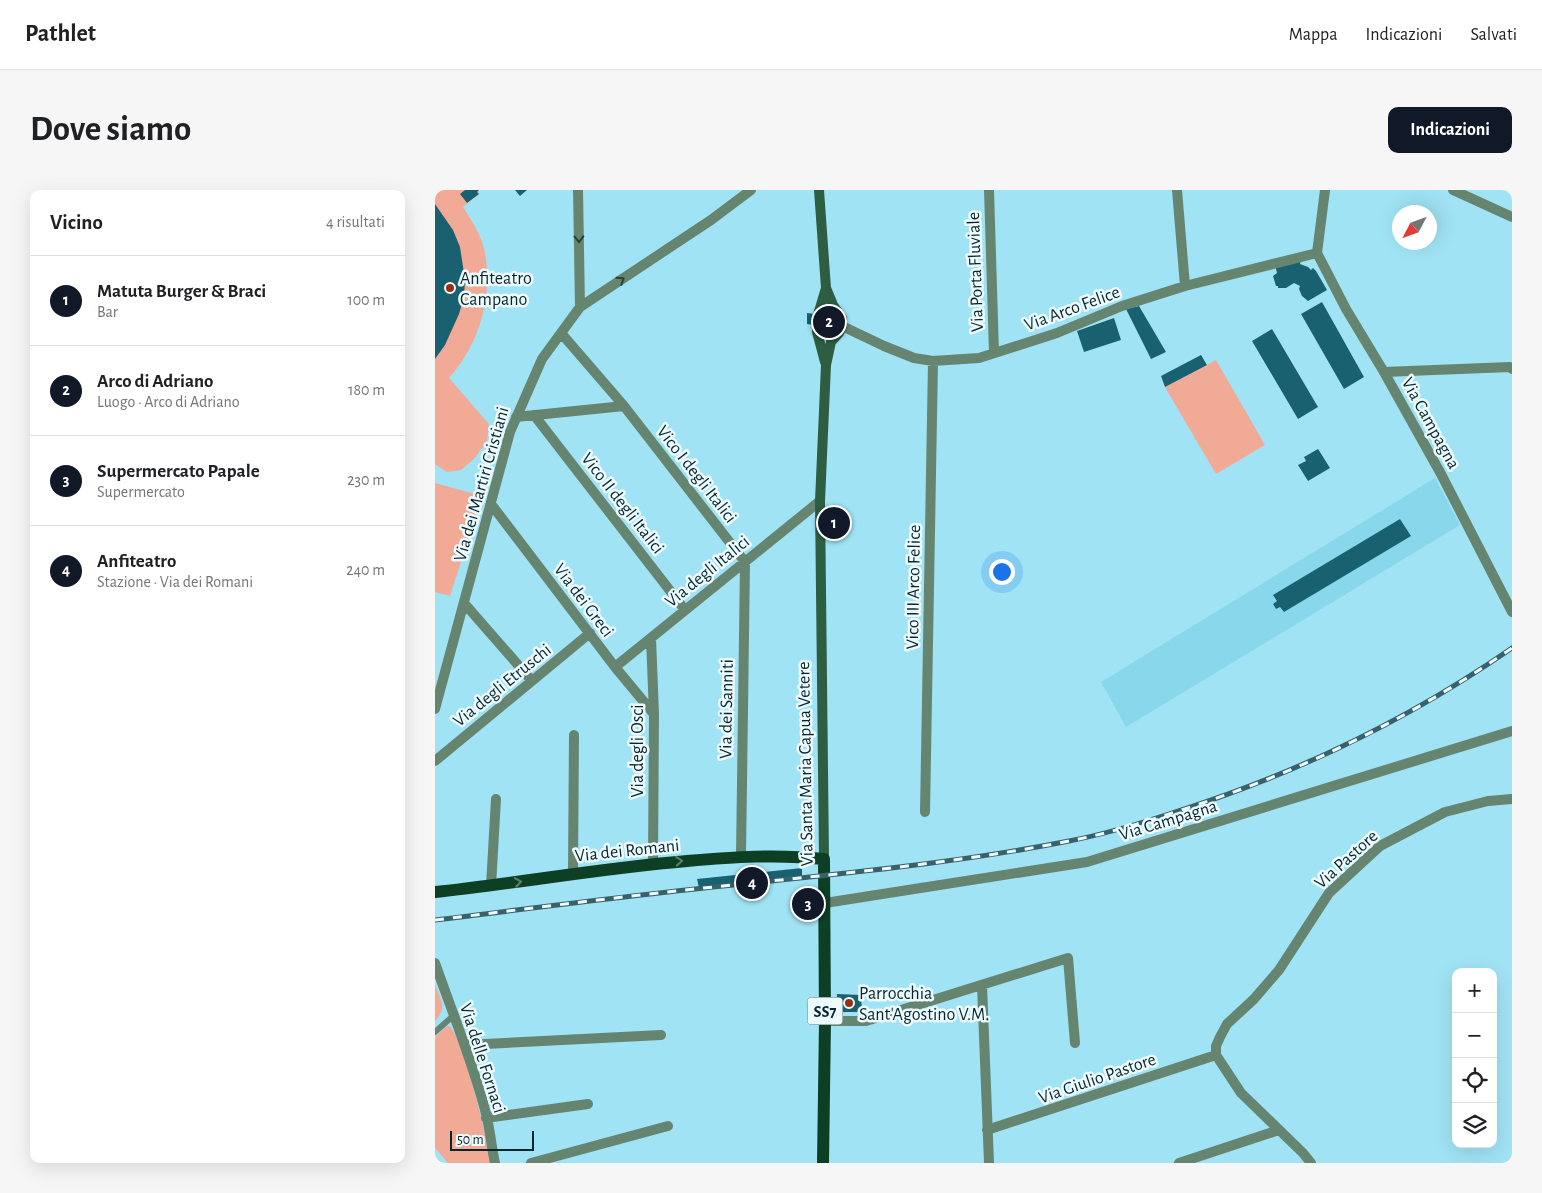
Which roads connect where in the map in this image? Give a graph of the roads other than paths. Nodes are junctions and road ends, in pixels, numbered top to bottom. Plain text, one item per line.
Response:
1 (577, 190) edge
2 (751, 190) edge
3 (819, 190) edge
4 (989, 190) edge
5 (1177, 190) edge
6 (1325, 190) edge
7 (1453, 190) edge
8 (1512, 217) edge
9 (1317, 253) junction
10 (1185, 286) junction
11 (826, 288) junction
12 (580, 307) junction
13 (842, 326) junction
14 (561, 333) junction
15 (994, 353) junction
16 (933, 361) junction
17 (826, 365) junction
18 (1512, 369) edge
19 (1384, 372) junction
20 (624, 406) junction
21 (534, 415) junction
22 (516, 417) junction
23 (819, 501) junction
24 (491, 504) junction
25 (745, 562) junction
26 (464, 604) junction
27 (685, 610) junction
28 (1512, 612) edge
29 (590, 634) junction
30 (651, 638) junction
31 (615, 667) junction
32 (532, 681) junction
33 (435, 709) edge
34 (654, 714) junction
35 (1512, 732) edge
36 (575, 735) dead end
37 (435, 761) edge
38 (1512, 799) edge
39 (495, 800) dead end
40 (925, 812) dead end
41 (741, 856) junction
42 (824, 858) junction
43 (653, 864) junction
44 (573, 873) junction
45 (491, 886) junction
46 (435, 892) edge
47 (825, 903) junction
48 (435, 964) edge
49 (982, 985) junction
50 (453, 1016) junction
51 (825, 1021) junction
52 (435, 1032) edge
53 (661, 1035) dead end
54 (1075, 1043) dead end
55 (465, 1045) junction
56 (1216, 1054) junction
57 (588, 1104) dead end
58 (487, 1118) junction
59 (668, 1126) dead end
60 (987, 1130) junction
61 (1279, 1130) junction
62 (495, 1163) edge
63 (531, 1163) edge
64 (823, 1163) edge
65 (989, 1163) edge
66 (1179, 1163) edge
67 (1311, 1163) edge

1 -> 12 street
12 -> 2 street, Via dei Martiri Cristiani
3 - 11 main road, SS7
4 - 15 street, Via Porta Fluviale
5 - 10 street
6 - 9 street
7 - 8 street
9 - 10 street, Via Arco Felice
9 - 19 street, Via Campagna
10 - 15 street, Via Arco Felice
11 - 13 main road, SS7
11 - 17 main road, SS7
12 - 14 street, Via dei Martiri Cristiani
13 - 16 street, Via Arco Felice
13 - 17 main road, SS7
14 - 20 street, Vico I degli Italici
14 - 22 street, Via dei Martiri Cristiani
15 - 16 street, Via Arco Felice
16 - 40 street, Vico III Arco Felice
17 - 23 main road, Via Santa Maria Capua Vetere / SS7
18 - 19 street
19 - 28 street, Via Campagna
20 - 21 street
20 - 25 street, Vico I degli Italici
21 - 22 street
21 - 27 street, Vico II degli Italici
22 - 24 street, Via dei Martiri Cristiani
23 - 25 street, Via degli Italici
23 - 42 main road, Via Santa Maria Capua Vetere / SS7
24 - 26 street, Via dei Martiri Cristiani
24 - 29 street, Via dei Greci
25 - 27 street, Via degli Italici
25 - 41 street, Via dei Sanniti
26 - 32 street
26 - 33 street, Via dei Martiri Cristiani
27 - 30 street, Via degli Italici
29 - 31 street, Via dei Greci
29 - 32 street, Via degli Etruschi
30 - 31 street, Via degli Italici
30 - 34 street, Via degli Osci
31 - 34 street, Via dei Greci
32 - 37 street, Via degli Etruschi
34 - 43 street, Via degli Osci
35 - 47 street, Via Campagna
36 - 44 street
38 - 56 street, Via Pastore
39 - 45 street
41 - 42 main road, Via dei Romani
43 -> 41 main road, Via dei Romani
42 - 47 main road, Via Santa Maria Capua Vetere / SS7
43 - 44 main road, Via dei Romani
45 -> 44 main road, Via dei Romani
45 - 46 main road, Via dei Romani
47 - 51 main road, Via Santa Maria Capua Vetere / SS7
48 - 50 street, Via delle Fornaci
49 - 51 street
49 - 54 street
49 - 60 street
50 - 52 lane
50 - 55 street, Via delle Fornaci
51 - 64 main road, Via Santa Maria Capua Vetere / SS7
53 - 55 street
55 - 58 street, Via delle Fornaci
56 - 60 street, Via Giulio Pastore
56 - 61 street
57 - 58 street
58 - 62 street, Via delle Fornaci
59 - 63 street
60 - 65 street
61 - 66 street
61 - 67 street

